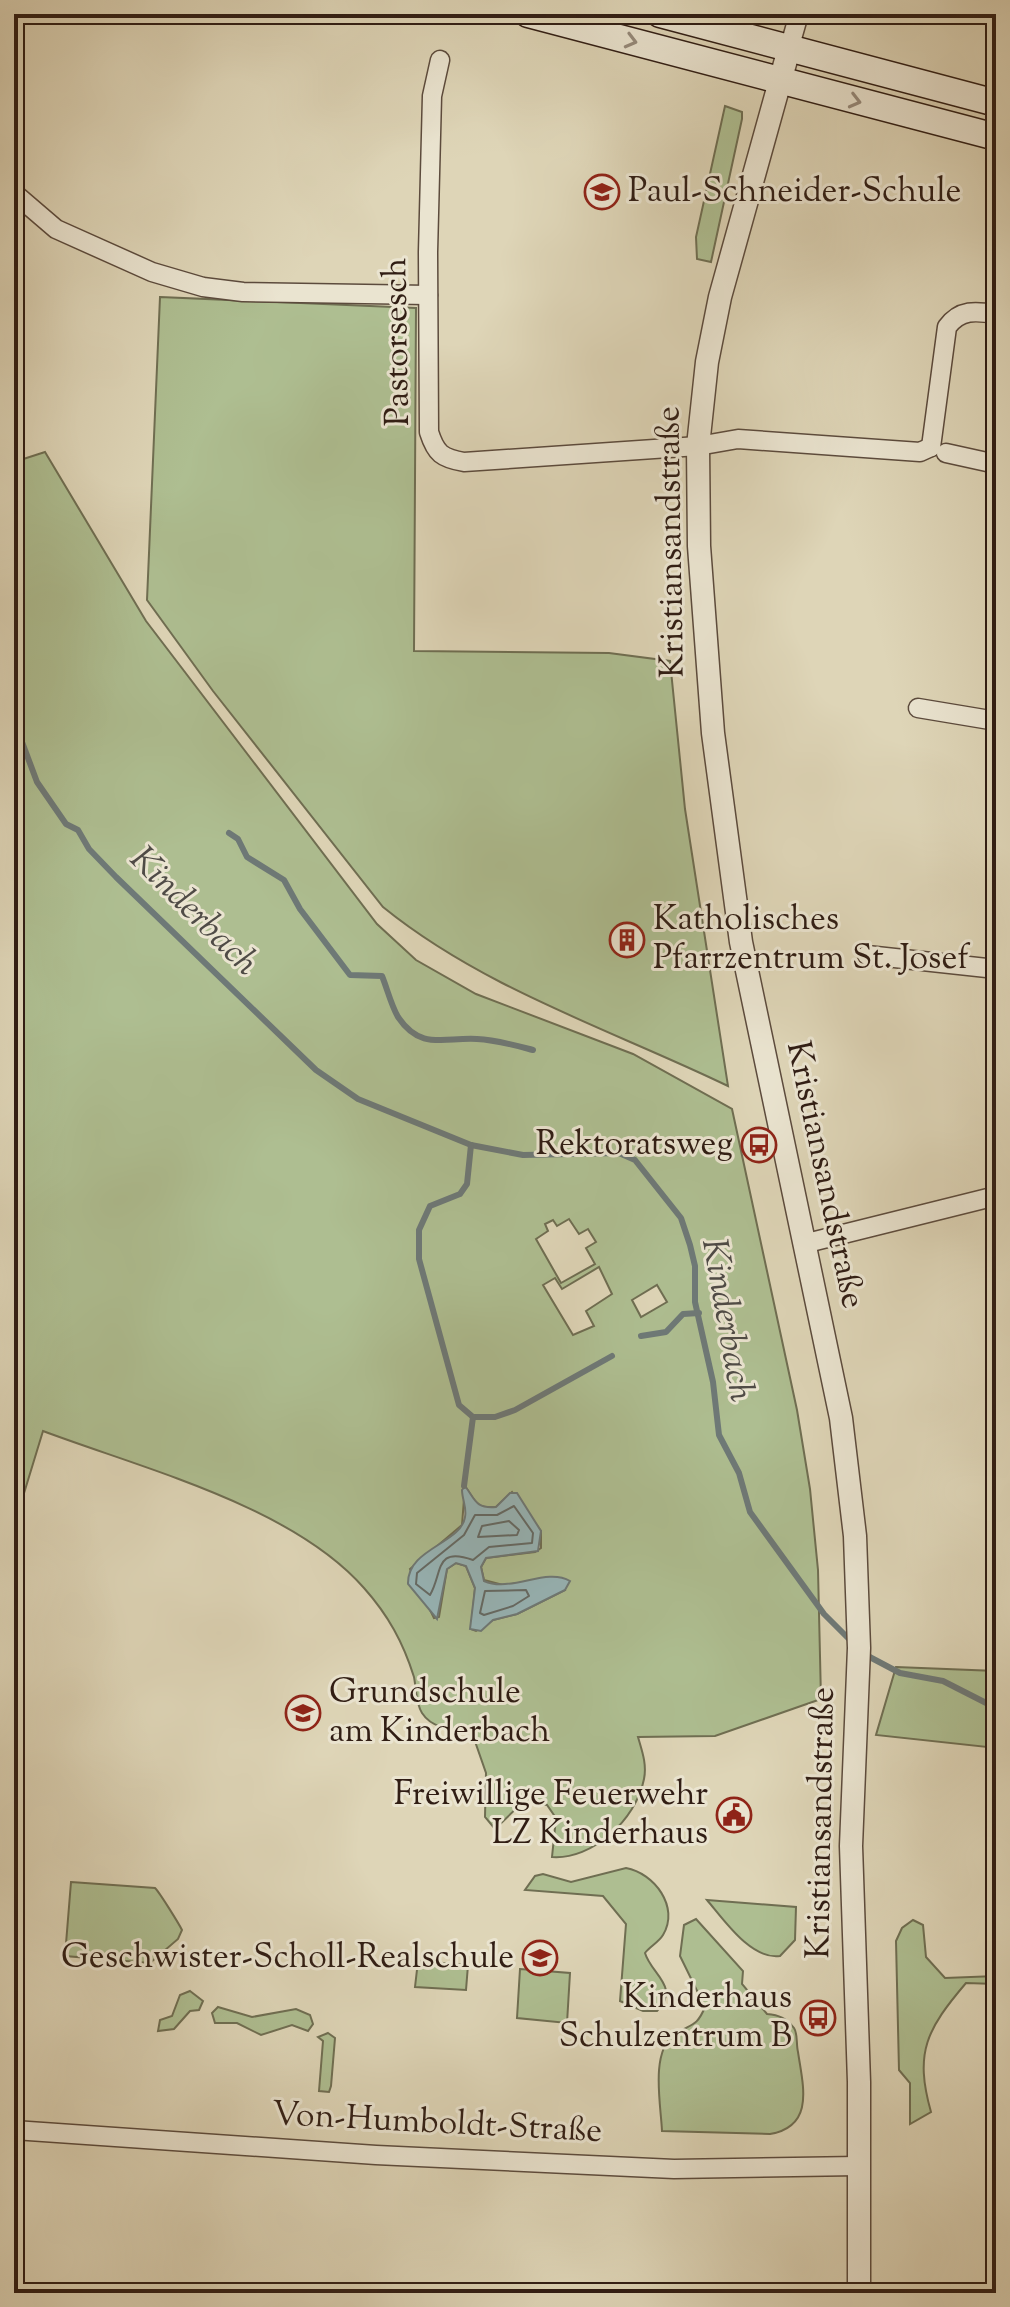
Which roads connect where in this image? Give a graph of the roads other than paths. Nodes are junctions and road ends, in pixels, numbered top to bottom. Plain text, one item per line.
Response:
1 (528, 14) edge
2 (660, 14) edge
3 (799, 14) edge
4 (789, 49) junction
5 (440, 60) dead end
6 (779, 82) junction
7 (996, 103) edge
8 (996, 137) edge
9 (14, 193) edge
10 (428, 295) junction
11 (996, 314) edge
12 (698, 446) junction
13 (938, 450) junction
14 (996, 464) edge
15 (918, 708) dead end
16 (996, 721) edge
17 (867, 955) dead end
18 (996, 969) edge
19 (996, 1196) edge
20 (803, 1244) junction
21 (14, 2130) edge
22 (858, 2166) junction
23 (859, 2293) edge

1 -> 6 main road
2 - 4 main road
3 - 4 street
4 - 6 street, Kristiansandstraße
4 - 7 main road
5 - 10 street, Pastorsesch
6 -> 8 main road
6 - 12 street, Kristiansandstraße
9 - 10 street
10 - 12 street, Pastorsesch
11 - 13 street
12 - 13 street, Pastorsesch
12 - 20 street, Kristiansandstraße
13 - 14 street, Pastorsesch
15 - 16 street
17 - 18 street
19 - 20 street
20 - 22 street, Kristiansandstraße
21 - 22 street, Von-Humboldt-Straße
22 - 23 street, Kristiansandstraße

